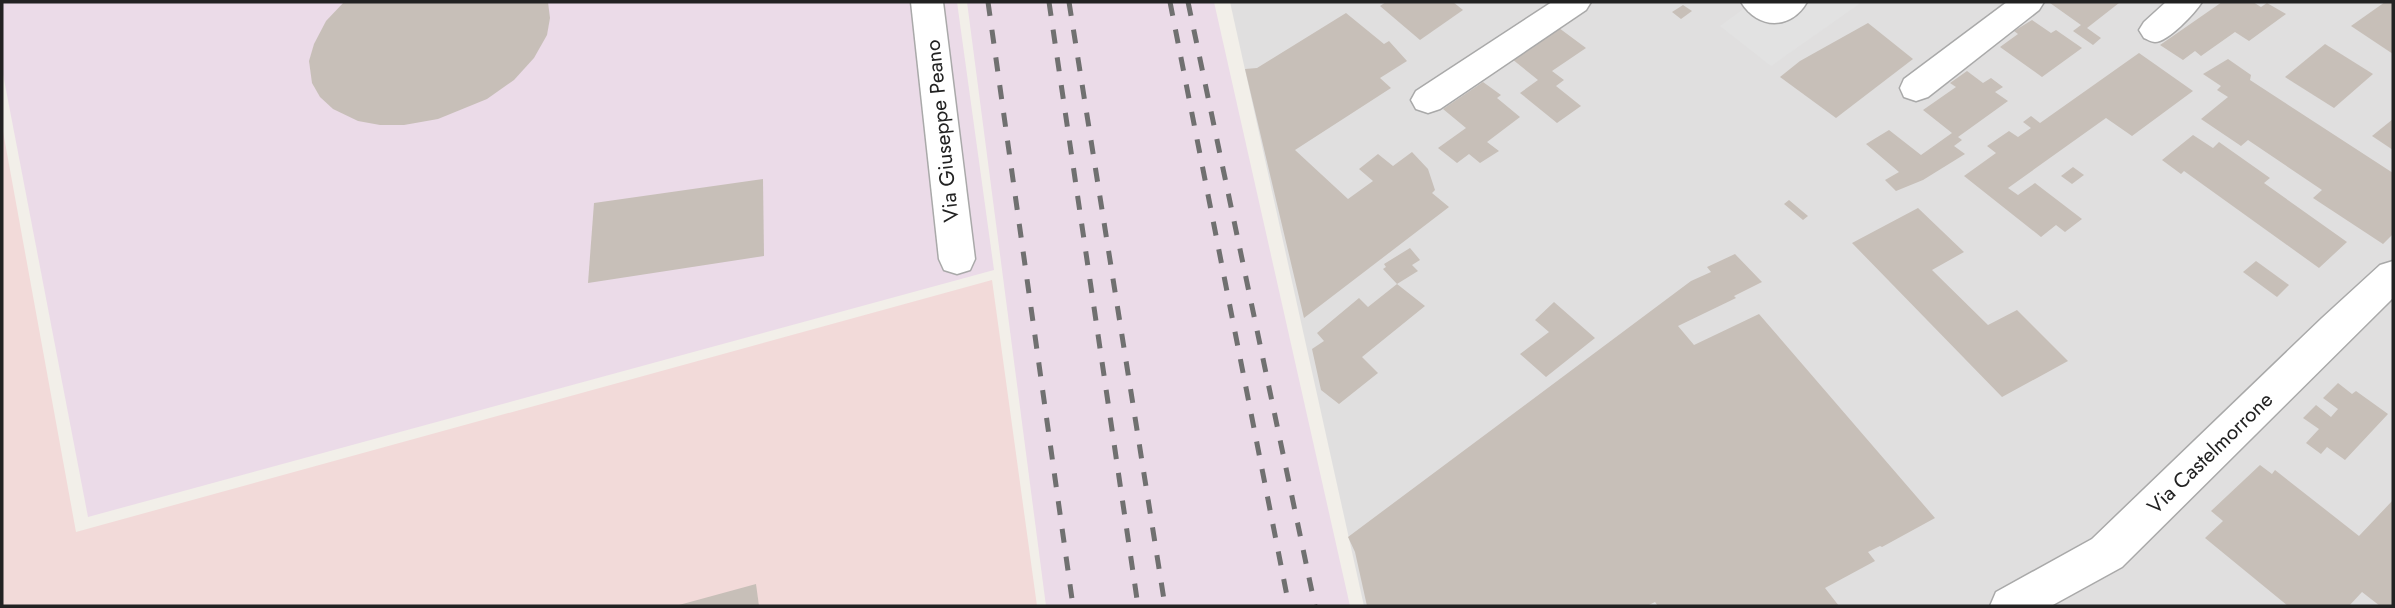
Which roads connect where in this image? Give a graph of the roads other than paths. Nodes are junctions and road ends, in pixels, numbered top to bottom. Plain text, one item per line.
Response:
1 (928, 2) edge
2 (1575, 2) edge
3 (1757, 2) edge
4 (1791, 2) edge
5 (2028, 2) edge
6 (2186, 2) edge
7 (2155, 30) dead end
8 (1916, 88) dead end
9 (1428, 100) dead end
10 (957, 259) dead end
11 (2393, 276) edge
12 (2011, 606) edge

1 - 10 street, Via Giuseppe Peano
2 - 9 street
3 - 4 street
5 - 8 street
6 - 7 street
11 - 12 street, Via Castelmorrone

